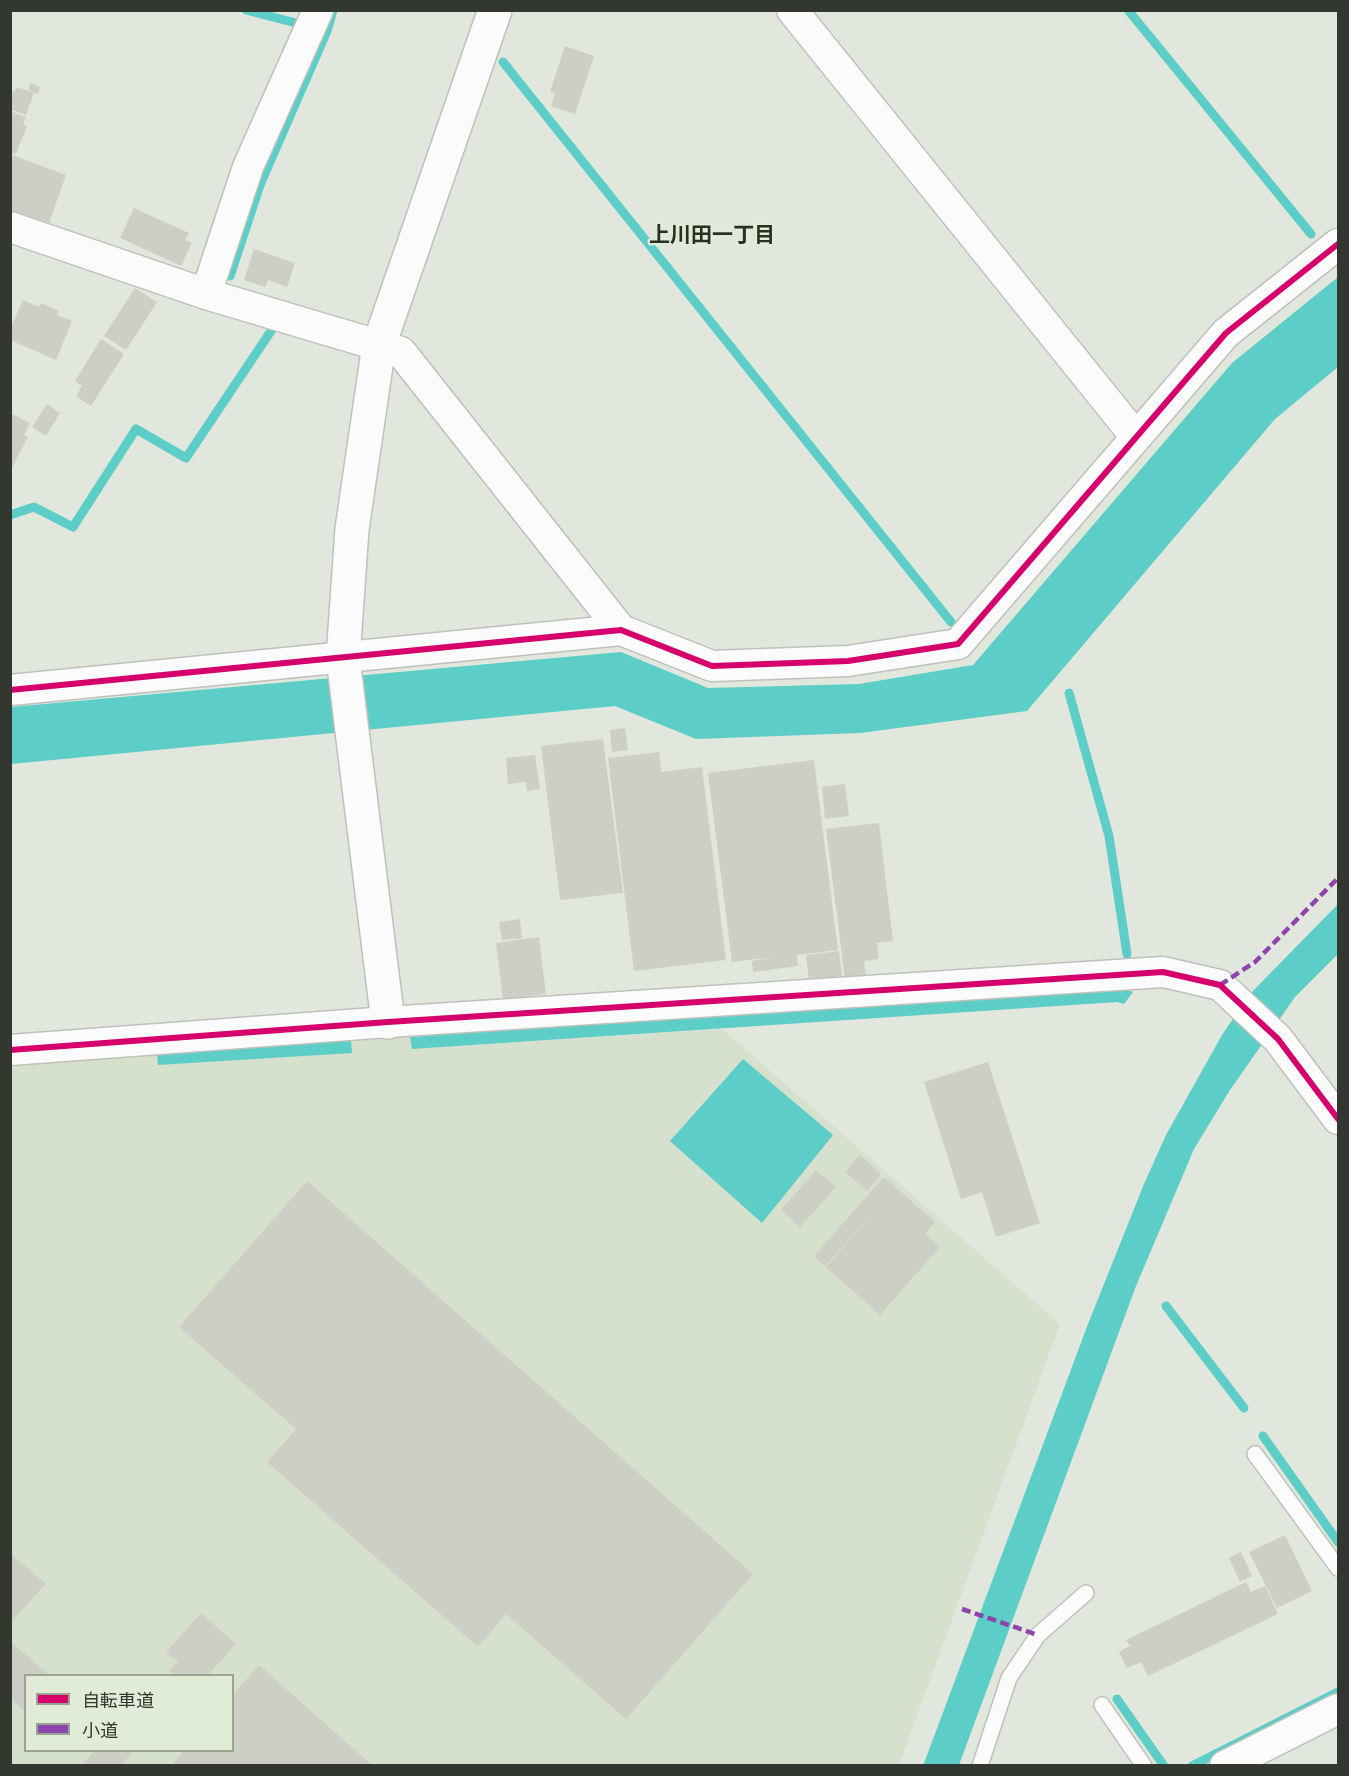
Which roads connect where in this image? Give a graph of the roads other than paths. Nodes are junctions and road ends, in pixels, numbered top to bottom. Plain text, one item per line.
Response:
1 (318, 10) edge
2 (495, 10) edge
3 (792, 10) edge
4 (10, 227) edge
5 (1338, 244) edge
6 (206, 294) junction
7 (380, 345) junction
8 (1136, 437) junction
9 (621, 630) junction
10 (344, 662) junction
11 (10, 690) edge
12 (388, 1022) junction
13 (10, 1050) edge
14 (1338, 1119) edge
15 (1255, 1454) dead end
16 (1338, 1568) edge
17 (1086, 1593) dead end
18 (1102, 1705) dead end
19 (1338, 1709) edge
20 (980, 1766) edge
21 (1144, 1766) edge
22 (1225, 1766) edge

1 - 6 street
2 - 7 street
3 - 8 street
4 - 6 street
5 - 8 street
6 - 7 street
7 - 9 street
7 - 10 street
8 - 9 street
9 - 10 street
10 - 11 street
10 - 12 street
12 - 13 street
12 - 14 street
15 - 16 lane
17 - 20 lane
18 - 21 lane
19 - 22 street

